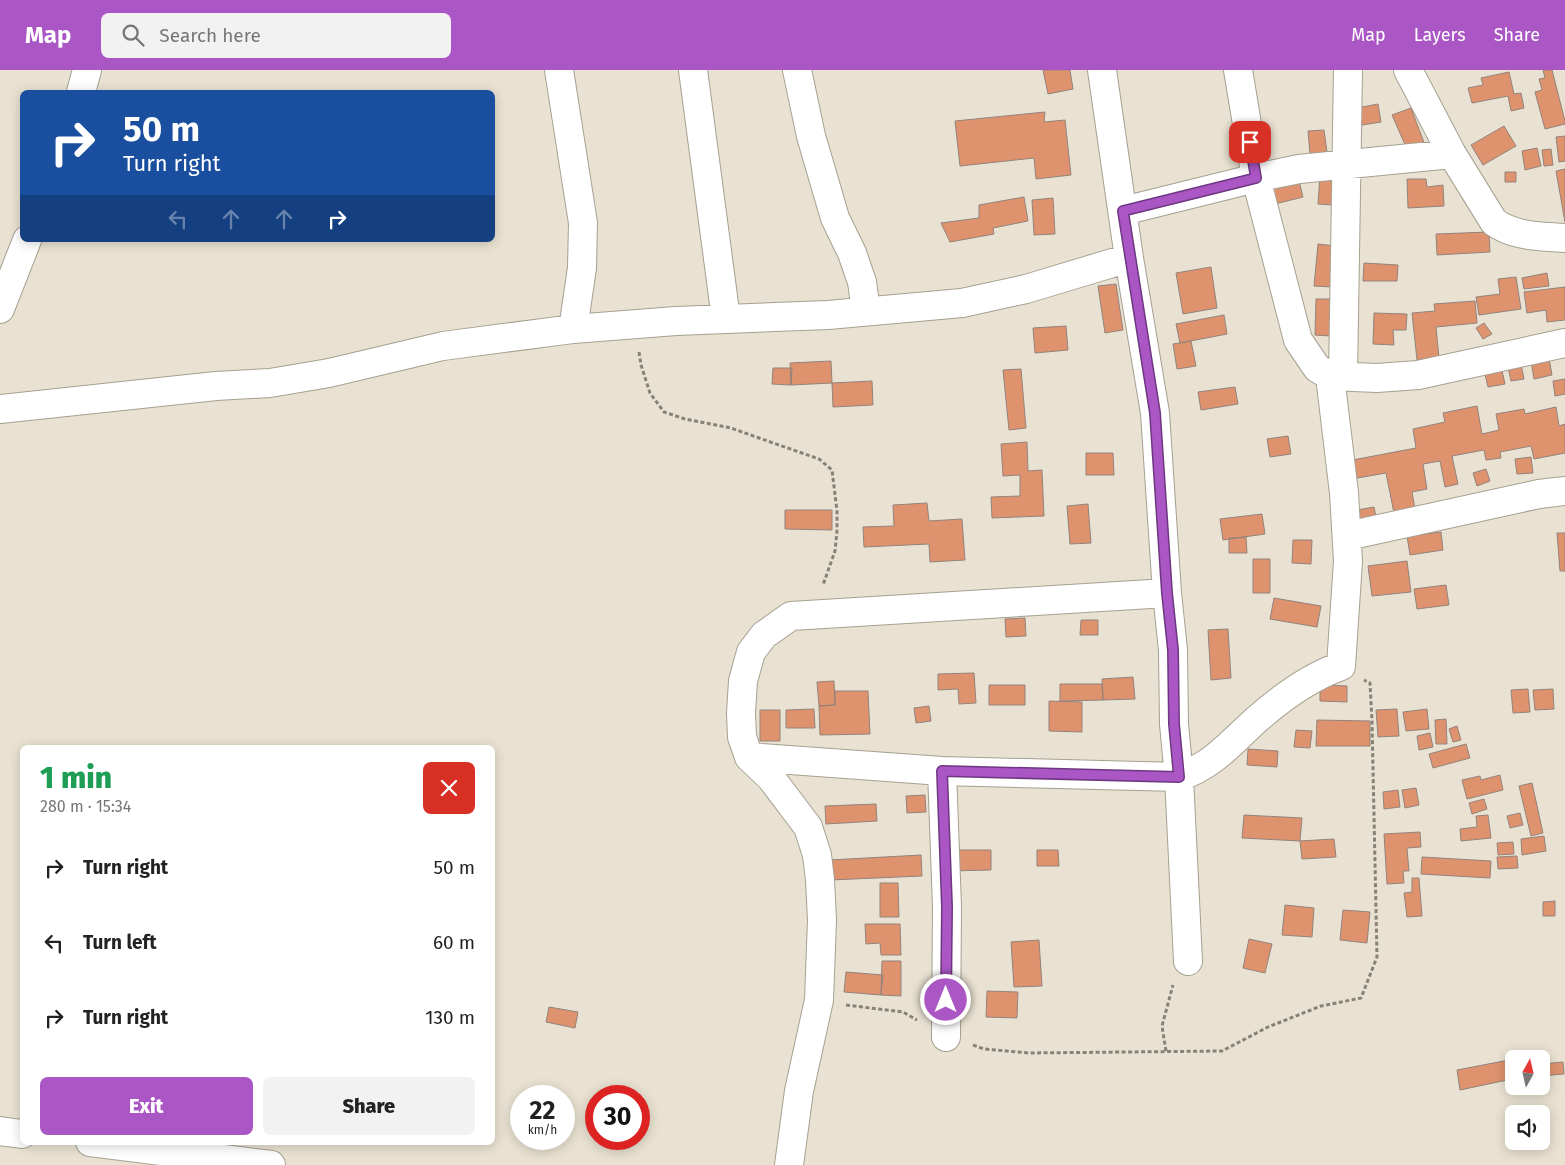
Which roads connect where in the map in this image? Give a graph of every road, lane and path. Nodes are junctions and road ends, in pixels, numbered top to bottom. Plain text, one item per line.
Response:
1 (86, 70) edge
2 (559, 70) edge
3 (693, 70) edge
4 (797, 70) edge
5 (1102, 70) edge
6 (1238, 70) edge
7 (1348, 70) edge
8 (1408, 70) edge
9 (81, 90) edge
10 (1452, 154) junction
11 (1347, 165) junction
12 (1256, 178) junction
13 (1123, 211) junction
14 (1565, 238) edge
15 (25, 242) edge
16 (1129, 258) junction
17 (0, 309) edge
18 (866, 311) junction
19 (726, 319) junction
20 (635, 324) junction
21 (573, 329) junction
22 (1565, 343) edge
23 (1337, 376) junction
24 (0, 409) edge
25 (1565, 491) edge
26 (1346, 536) junction
27 (822, 586) dead end
28 (1167, 593) junction
29 (1341, 666) junction
30 (749, 757) junction
31 (942, 771) junction
32 (1179, 777) junction
33 (1188, 961) joint
34 (819, 1000) junction
35 (946, 1037) junction
36 (1166, 1052) junction
37 (0, 1131) edge
38 (20, 1134) edge
39 (114, 1145) edge
40 (271, 1165) edge
41 (789, 1165) edge

1 - 9 street
2 - 21 street
3 - 19 street
4 - 18 street
5 - 13 street
6 - 12 street
7 - 11 street
8 - 10 street
10 - 11 street
10 - 14 street
11 - 12 street
11 - 23 street
12 - 13 street
12 - 23 street
13 - 16 street
15 - 17 street
16 - 18 street
16 - 28 street
18 - 19 street
19 - 20 street
20 - 21 street
20 - 27 path
21 - 24 street
22 - 23 street
23 - 26 street
25 - 26 street
26 - 29 street
28 - 30 street
28 - 32 street
29 - 32 street
29 - 36 path
30 - 31 street
30 - 34 street
31 - 32 street
31 - 35 street
32 - 33 street
33 - 36 path
34 - 35 path
34 - 41 street
35 - 36 path
37 - 38 street
39 - 40 street

